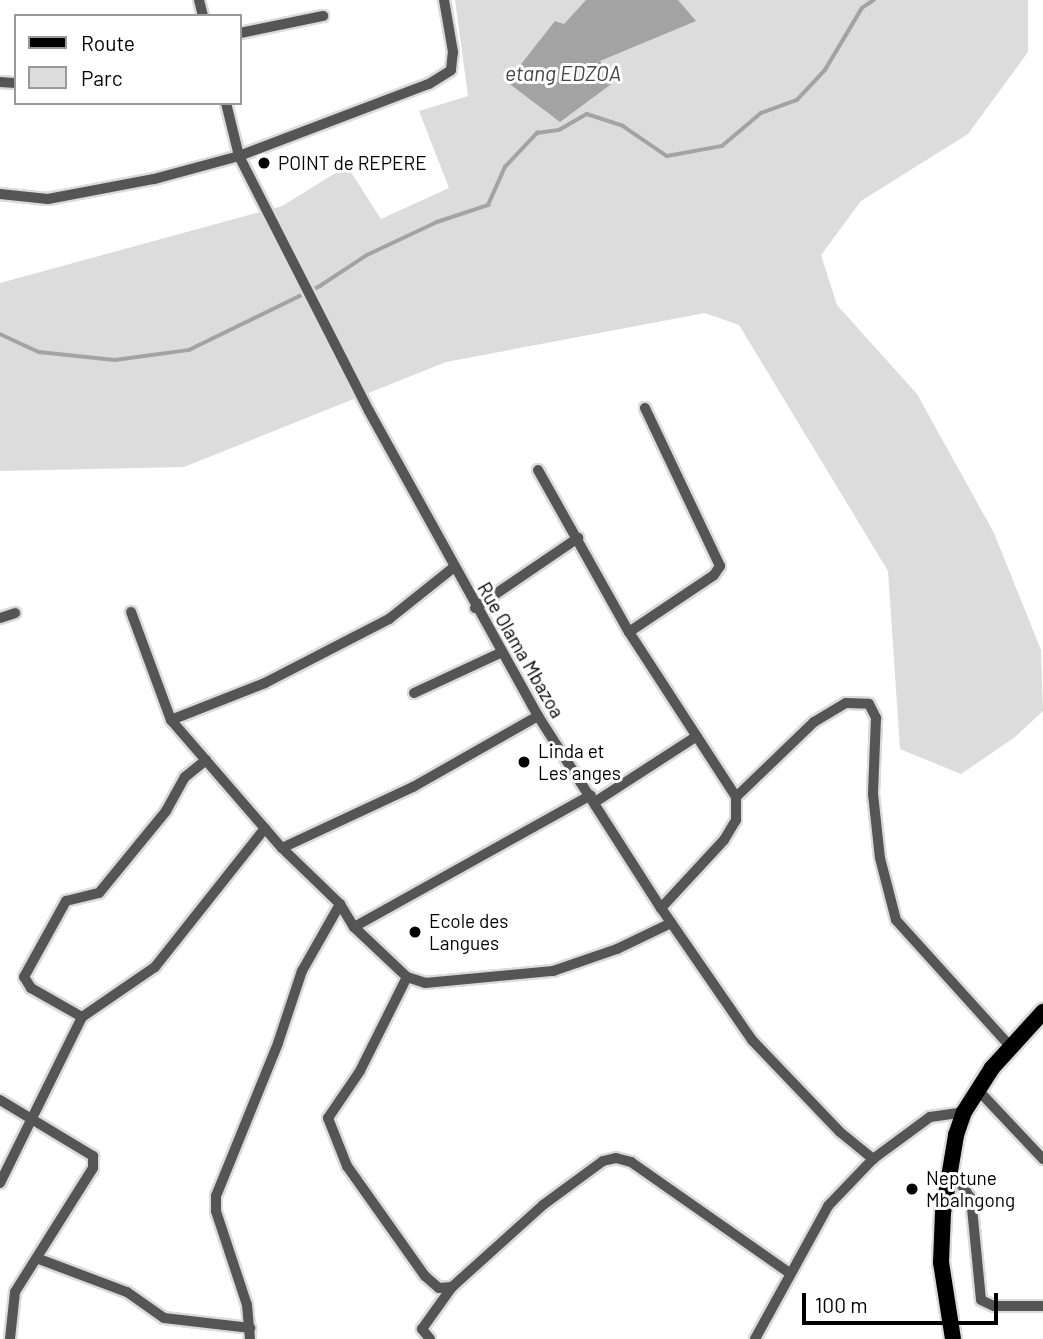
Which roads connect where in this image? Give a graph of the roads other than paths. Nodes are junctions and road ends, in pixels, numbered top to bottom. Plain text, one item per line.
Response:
1 (444, 0) edge
2 (323, 16) dead end
3 (242, 33) edge
4 (226, 105) edge
5 (239, 156) junction
6 (0, 194) edge
7 (645, 408) dead end
8 (537, 470) dead end
9 (578, 538) junction
10 (453, 568) junction
11 (475, 608) junction
12 (131, 612) dead end
13 (15, 613) dead end
14 (0, 618) edge
15 (629, 632) junction
16 (500, 653) junction
17 (414, 693) dead end
18 (538, 716) junction
19 (171, 720) junction
20 (697, 736) junction
21 (206, 760) junction
22 (736, 797) junction
23 (593, 798) junction
24 (265, 828) junction
25 (282, 848) junction
26 (340, 904) junction
27 (661, 908) junction
28 (671, 923) junction
29 (355, 927) junction
30 (407, 977) junction
31 (1043, 1012) edge
32 (82, 1017) junction
33 (1010, 1046) junction
34 (978, 1090) junction
35 (0, 1100) edge
36 (964, 1112) junction
37 (32, 1119) junction
38 (873, 1159) junction
39 (1043, 1159) edge
40 (949, 1168) junction
41 (0, 1183) edge
42 (39, 1259) junction
43 (788, 1272) junction
44 (452, 1287) junction
45 (1043, 1307) edge
46 (250, 1333) edge
47 (10, 1339) edge
48 (430, 1339) edge
49 (755, 1339) edge
50 (953, 1339) edge

1 - 5 street
2 - 3 street
4 - 5 street, Rue Olama Mbazoa
5 - 6 street
5 - 10 street, Rue Olama Mbazoa
7 - 15 street
8 - 9 street
9 - 11 street
9 - 15 street
10 - 11 street, Rue Olama Mbazoa
10 - 19 street
11 - 16 street, Rue Olama Mbazoa
12 - 19 street
13 - 14 street
15 - 20 street
16 - 17 street
16 - 18 street, Rue Olama Mbazoa
18 - 23 street, Rue Olama Mbazoa
18 - 25 street
19 - 21 street
20 - 22 street
20 - 23 street
21 - 24 street
21 - 32 street
22 - 27 street
22 - 33 street
23 - 27 street, Rue Olama Mbazoa
23 - 29 street
24 - 25 street
24 - 32 street
25 - 26 street
26 - 29 street
26 - 46 street
27 - 28 street, Rue Olama Mbazoa
28 - 30 street
28 - 38 street, Rue Olama Mbazoa
29 - 30 street
30 - 44 street
31 - 33 main road
32 - 37 street
33 - 34 main road
34 - 36 main road
34 - 39 street
35 - 37 street
36 - 38 street
36 - 40 main road
37 - 41 street
37 - 42 street
38 - 43 street
40 - 45 street
40 - 50 main road
42 - 46 street
42 - 47 street
43 - 44 street
43 - 49 street
44 - 48 street

